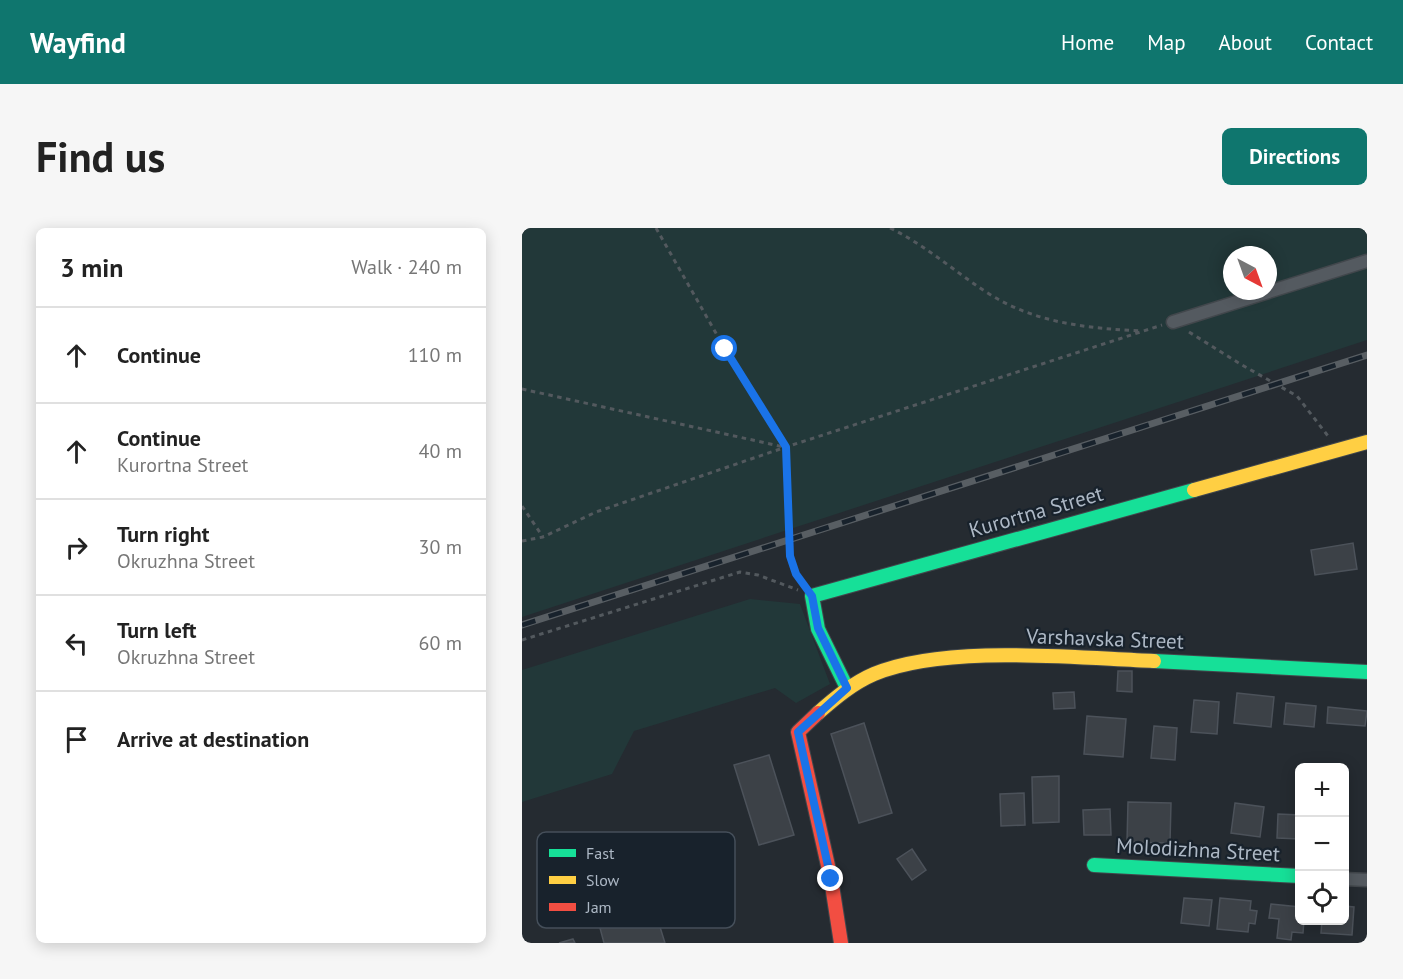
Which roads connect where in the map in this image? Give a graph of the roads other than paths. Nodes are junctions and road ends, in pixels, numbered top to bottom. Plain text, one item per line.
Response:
1 (1367, 261) edge
2 (1173, 321) road end
3 (1367, 441) edge
4 (1367, 672) edge
5 (847, 688) junction
6 (1094, 865) dead end
7 (1295, 876) edge
8 (1349, 879) edge
9 (1367, 880) edge
10 (841, 943) edge

1 - 2 street
3 - 5 street, Kurortna Street
4 - 5 street, Varshavska Street
5 - 10 street, Varshavska Street
6 - 7 street, Molodizhna Street
8 - 9 street

